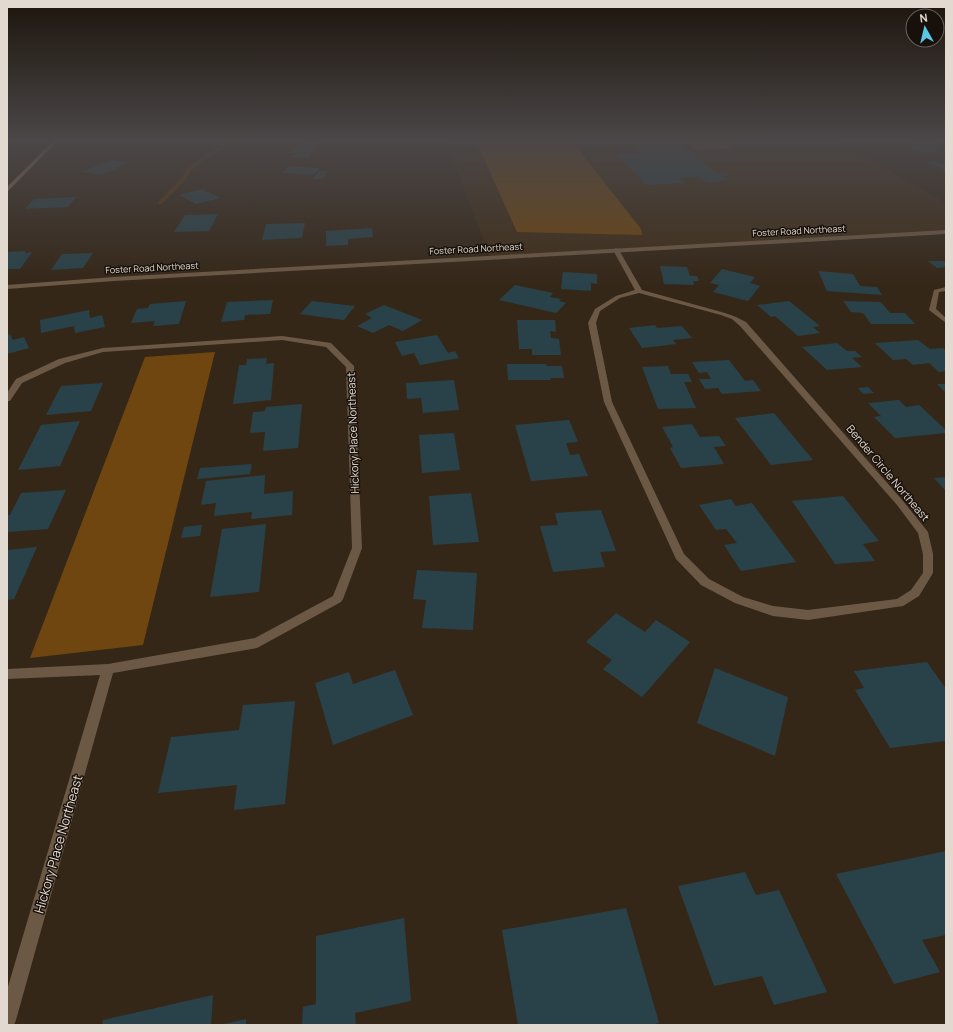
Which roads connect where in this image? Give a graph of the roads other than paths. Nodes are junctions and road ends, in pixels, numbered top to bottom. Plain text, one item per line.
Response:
1 (946, 232) edge
2 (616, 250) junction
3 (7, 287) edge
4 (946, 289) edge
5 (639, 292) junction
6 (946, 321) edge
7 (7, 399) edge
8 (108, 669) junction
9 (7, 674) edge
10 (7, 1020) edge

1 - 2 street, Foster Road Northeast
2 - 3 street, Foster Road Northeast
2 - 5 street
4 - 6 street
5 - 5 street, Bender Circle Northeast
7 - 8 street, Hickory Place Northeast
8 - 9 street, Hickory Place Northeast
8 - 10 street, Hickory Place Northeast

